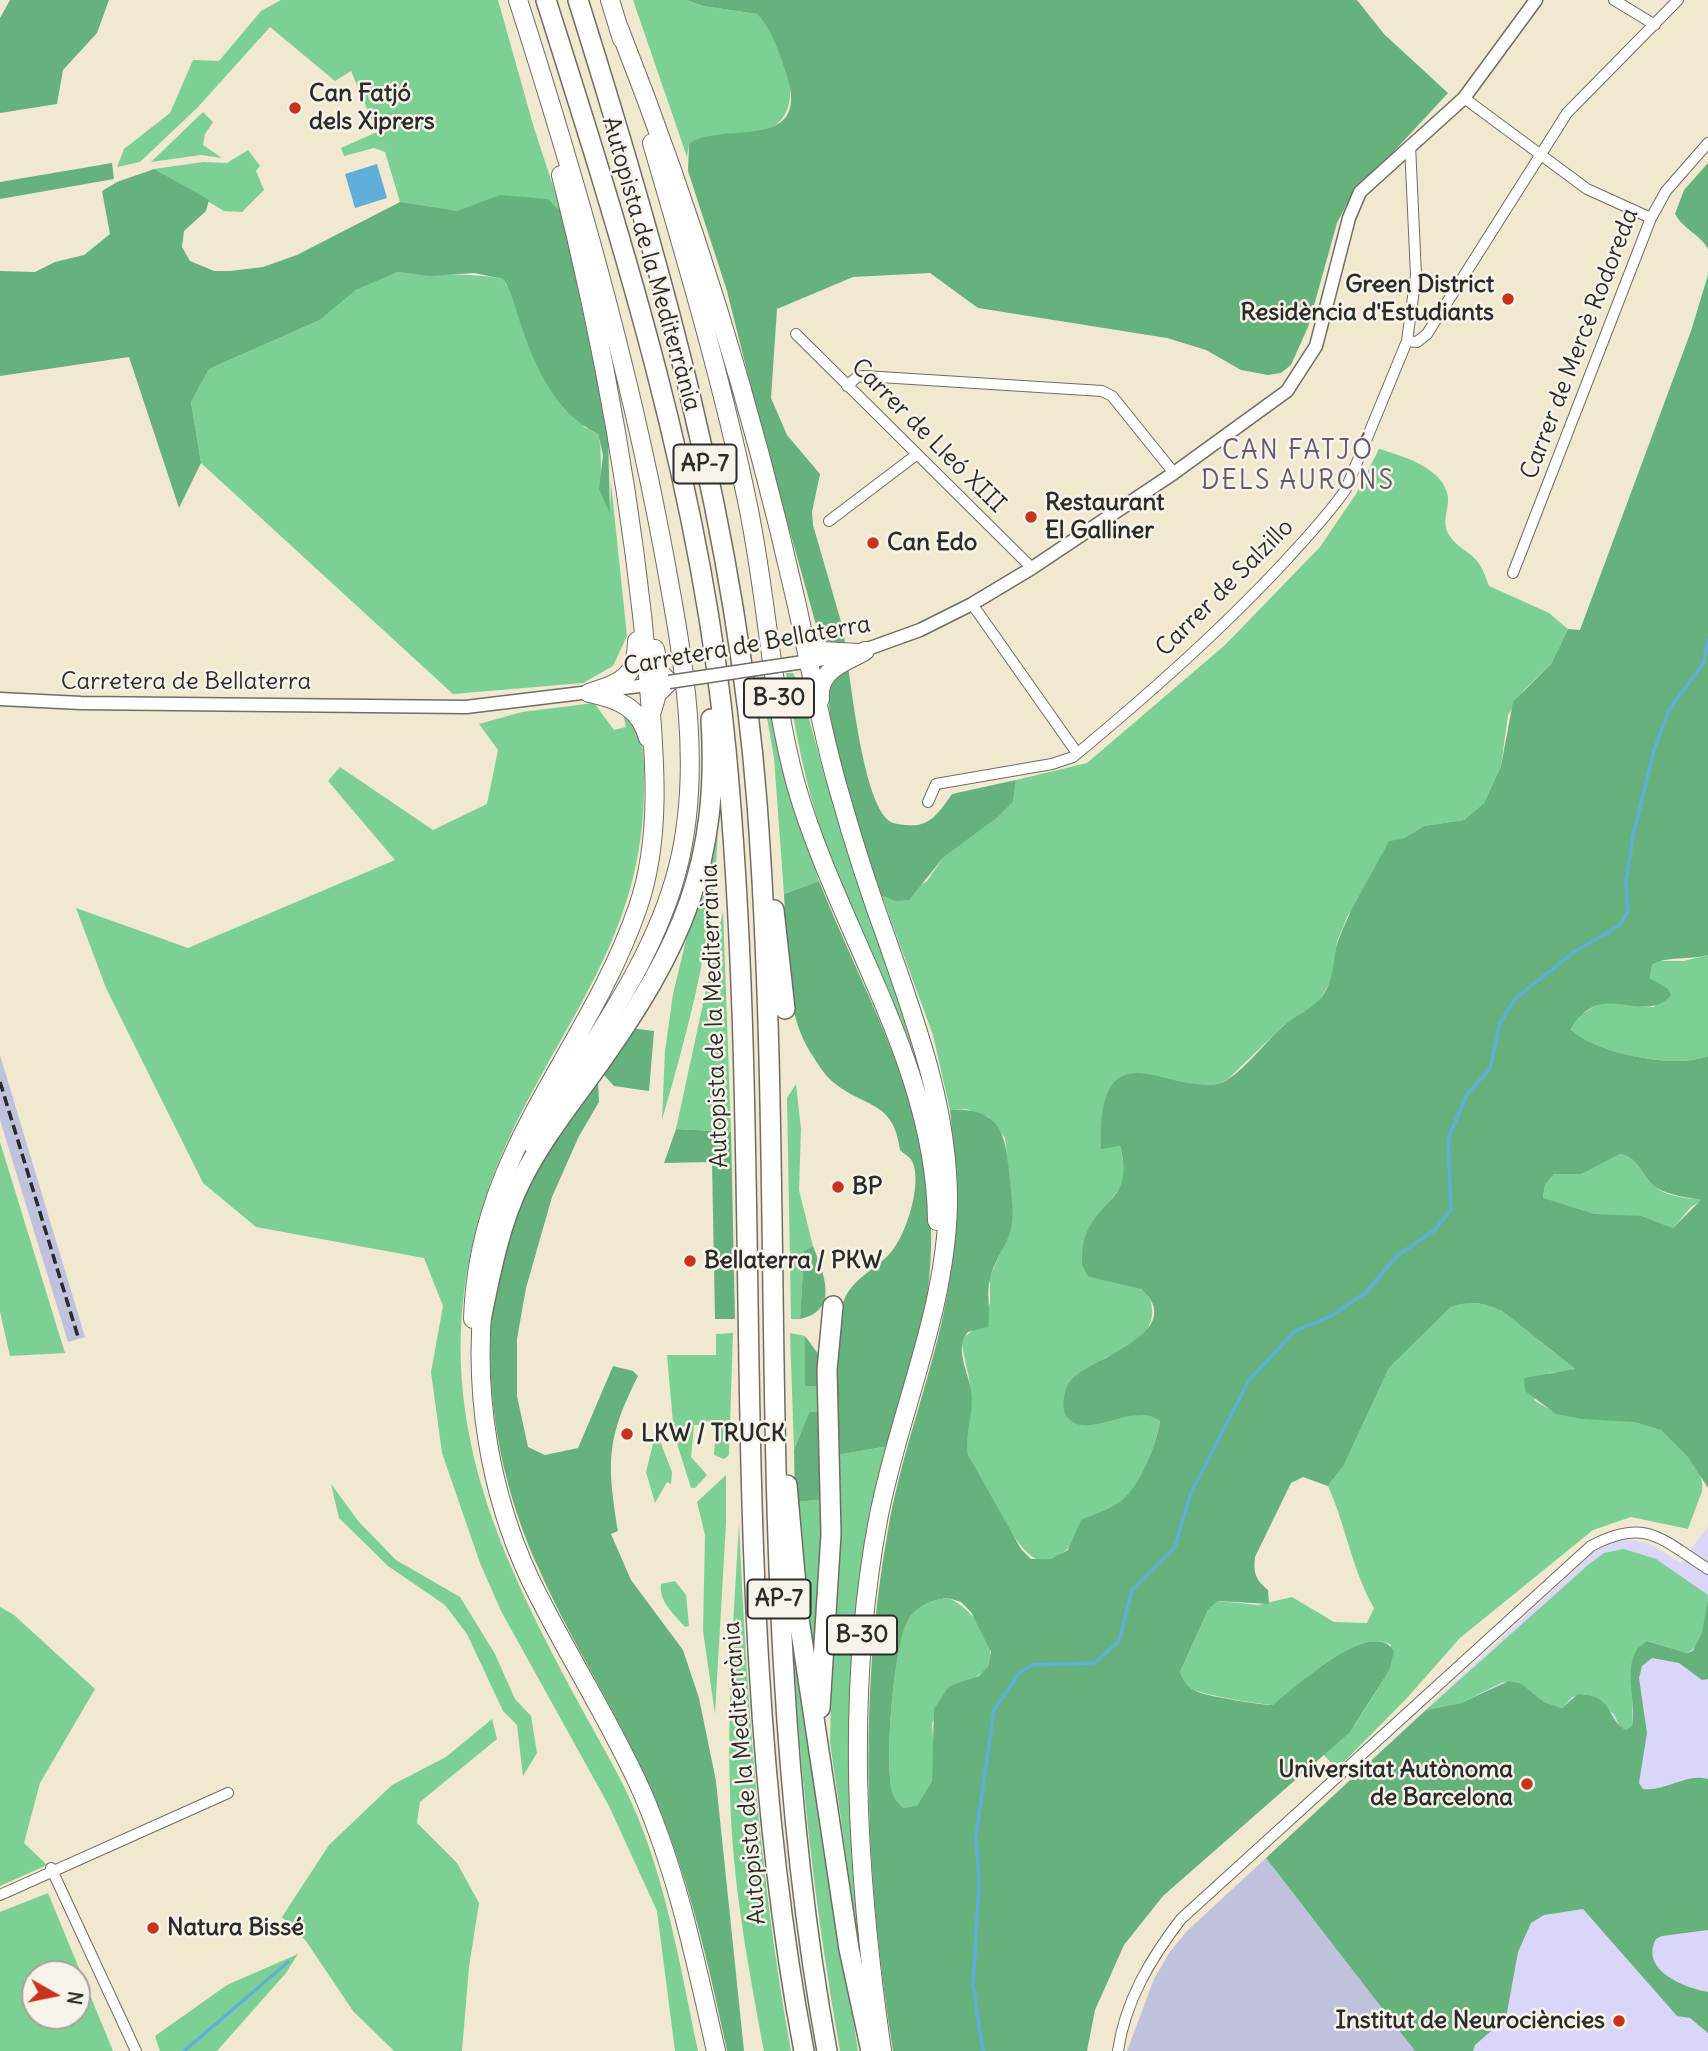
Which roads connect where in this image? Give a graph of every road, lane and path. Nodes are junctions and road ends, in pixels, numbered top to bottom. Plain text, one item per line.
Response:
1 (518, 0) edge
2 (546, 0) edge
3 (578, 0) edge
4 (610, 0) edge
5 (1536, 0) edge
6 (1614, 0) edge
7 (1678, 0) edge
8 (1656, 25) junction
9 (619, 28) junction
10 (543, 77) junction
11 (1464, 98) junction
12 (1708, 143) edge
13 (1410, 145) junction
14 (1539, 156) junction
15 (1651, 218) junction
16 (796, 334) dead end
17 (1407, 341) junction
18 (847, 386) junction
19 (670, 416) junction
20 (916, 454) junction
21 (1174, 473) junction
22 (829, 521) dead end
23 (632, 522) junction
24 (1032, 568) junction
25 (1513, 573) dead end
26 (639, 575) junction
27 (972, 604) junction
28 (800, 625) junction
29 (862, 652) junction
30 (799, 663) junction
31 (670, 682) junction
32 (649, 685) junction
33 (589, 693) junction
34 (0, 699) edge
35 (651, 718) junction
36 (827, 751) junction
37 (1077, 753) junction
38 (652, 762) junction
39 (757, 801) junction
40 (928, 802) dead end
41 (785, 1009) dead end
42 (772, 1169) junction
43 (832, 1306) dead end
44 (482, 1315) junction
45 (920, 1360) junction
46 (482, 1392) junction
47 (1708, 1569) edge
48 (825, 1786) junction
49 (228, 1793) dead end
50 (52, 1869) junction
51 (0, 1895) edge
52 (716, 2049) edge
53 (136, 2051) edge
54 (804, 2051) edge
55 (827, 2051) edge
56 (871, 2051) edge
57 (882, 2051) edge
58 (1118, 2051) edge

1 - 10 highway
2 - 19 highway, Autopista de la Mediterrània / AP-7
3 - 39 highway, Autopista de la Mediterrània / AP-7
4 - 9 highway, B-30
5 - 11 street, Carretera de Bellaterra
6 - 8 street
7 - 8 street
8 - 14 street
9 - 28 highway
9 - 45 highway, B-30
10 - 23 highway
10 - 44 highway
11 - 13 street, Carretera de Bellaterra
11 - 14 street
12 - 15 street, Carrer de Mercè Rodoreda
13 - 17 street, Carrer de Salzillo
13 - 21 street, Carretera de Bellaterra
14 - 15 street
14 - 17 street
15 - 25 street, Carrer de Mercè Rodoreda
16 - 18 street, Carrer de Lleó XIII
17 - 37 street, Carrer de Salzillo
18 - 20 street, Carrer de Lleó XIII
18 - 21 street
19 - 44 highway
19 - 54 highway, Autopista de la Mediterrània / AP-7
20 - 22 street
20 - 24 street, Carrer de Lleó XIII
21 - 24 street, Carretera de Bellaterra
23 - 26 highway
23 - 31 highway
24 - 27 street, Carretera de Bellaterra
26 - 32 highway
26 - 33 highway
27 - 29 street, Carretera de Bellaterra
27 - 37 street
28 - 29 highway
28 - 30 highway
29 - 30 street, Carretera de Bellaterra
29 - 36 highway
30 - 31 street, Carretera de Bellaterra, bridge
30 - 36 highway
31 - 32 street, Carretera de Bellaterra
31 - 35 highway
32 - 33 street, Carretera de Bellaterra
32 - 35 highway
33 - 34 street, Carretera de Bellaterra
33 - 38 highway
35 - 38 highway
36 - 45 highway
37 - 40 street, Carrer de Salzillo
38 - 46 highway
39 - 41 highway
39 - 42 highway, Autopista de la Mediterrània / AP-7
42 - 48 highway
42 - 55 highway, Autopista de la Mediterrània / AP-7
43 - 48 highway
44 - 46 highway
45 - 57 highway, B-30
46 - 52 highway
47 - 58 street
48 - 56 highway
49 - 50 street
50 - 51 street
50 - 53 street

